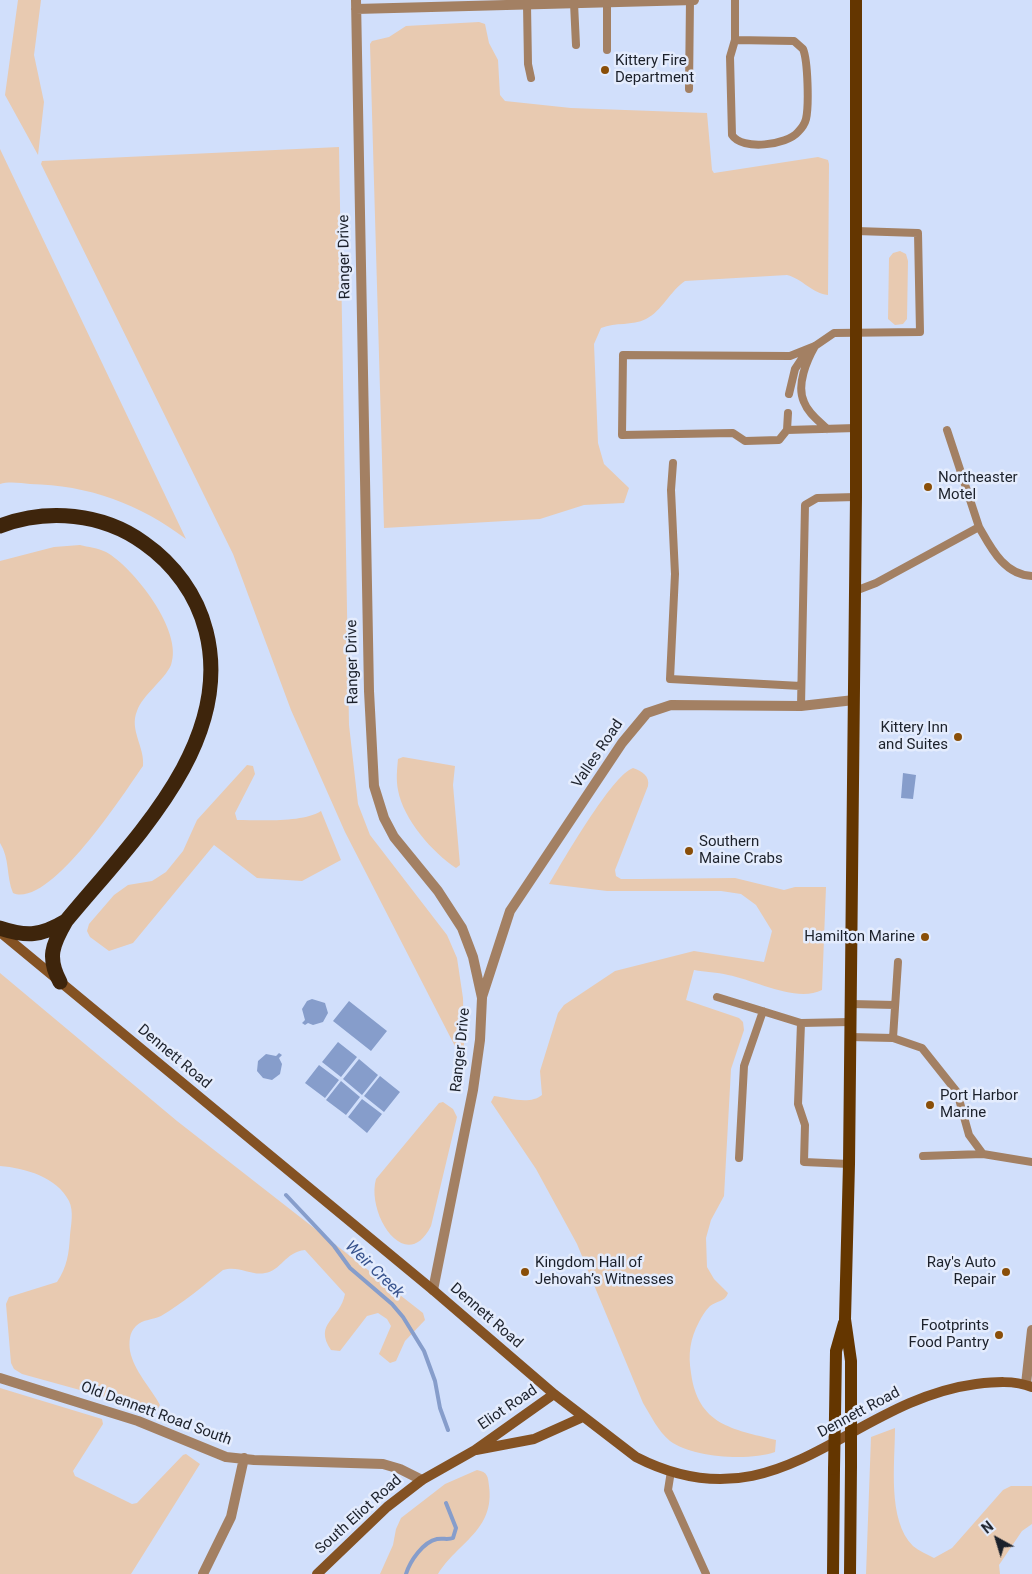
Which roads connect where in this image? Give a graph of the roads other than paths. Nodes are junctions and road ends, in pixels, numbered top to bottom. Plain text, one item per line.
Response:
1 (677, 0) edge
2 (690, 0) edge
3 (694, 0) edge
4 (735, 0) edge
5 (856, 0) edge
6 (554, 2) edge
7 (607, 3) junction
8 (442, 4) edge
9 (574, 4) junction
10 (356, 5) edge
11 (527, 5) junction
12 (735, 40) junction
13 (576, 45) dead end
14 (607, 50) dead end
15 (531, 78) dead end
16 (689, 89) dead end
17 (856, 231) junction
18 (857, 332) junction
19 (812, 348) junction
20 (789, 394) dead end
21 (788, 413) dead end
22 (856, 428) junction
23 (827, 429) junction
24 (788, 430) junction
25 (947, 430) dead end
26 (673, 462) dead end
27 (856, 497) junction
28 (0, 526) edge
29 (979, 527) junction
30 (1032, 576) edge
31 (855, 592) junction
32 (801, 686) junction
33 (854, 700) junction
34 (801, 706) junction
35 (66, 921) junction
36 (0, 928) edge
37 (0, 932) edge
38 (898, 962) dead end
39 (60, 982) junction
40 (717, 997) dead end
41 (482, 998) junction
42 (850, 1004) junction
43 (895, 1005) junction
44 (763, 1011) junction
45 (850, 1022) junction
46 (801, 1023) junction
47 (850, 1037) junction
48 (893, 1038) junction
49 (983, 1154) junction
50 (923, 1156) dead end
51 (739, 1158) dead end
52 (1032, 1162) edge
53 (849, 1164) junction
54 (433, 1290) junction
55 (845, 1318) junction
56 (1032, 1330) edge
57 (0, 1378) edge
58 (1029, 1385) edge
59 (554, 1394) junction
60 (583, 1417) junction
61 (475, 1450) junction
62 (244, 1458) junction
63 (671, 1472) junction
64 (422, 1480) junction
65 (203, 1574) edge
66 (317, 1574) edge
67 (706, 1574) edge
68 (833, 1574) edge
69 (850, 1574) edge

1 - 2 street
1 - 7 street
2 - 3 street
2 - 16 lane
4 - 12 lane
5 - 17 main road
6 - 9 street
6 - 11 street
7 - 9 street
7 - 14 lane
8 - 10 street
8 - 11 street
9 - 13 lane
10 - 41 street, Ranger Drive
11 - 15 lane
12 - 12 lane
17 - 18 main road
17 - 18 lane
18 - 19 lane
18 - 22 main road
19 - 20 lane
19 - 23 lane
19 - 24 lane
21 - 24 lane
22 - 23 lane
22 - 27 main road
23 - 24 lane
25 - 29 lane
26 - 32 lane
27 - 31 main road
27 - 32 lane
28 - 35 highway
29 - 30 lane
29 - 31 lane
31 - 33 main road
32 - 34 lane
33 - 34 street, Valles Road
33 - 42 main road
34 - 41 street, Valles Road
35 - 36 highway
35 - 39 highway
37 - 39 main road, Dennett Road
38 - 43 lane
39 - 54 main road, Dennett Road
40 - 44 lane
41 - 54 street, Ranger Drive
42 - 43 lane
42 - 45 main road
43 - 48 lane
44 - 46 lane
44 - 51 lane
45 - 46 lane
45 - 47 main road
46 - 53 lane
47 - 48 lane
47 - 53 main road
48 - 49 lane
49 - 50 lane
49 - 52 lane
53 - 55 main road
54 - 59 main road, Dennett Road
55 - 68 main road, bridge
55 - 69 main road, bridge
56 - 58 street
57 - 62 street, Old Dennett Road South
58 - 63 main road, Dennett Road
59 - 60 main road, Dennett Road
59 - 61 main road, Eliot Road
60 - 61 main road, Eliot Road
60 - 63 main road, Dennett Road
61 - 64 main road, South Eliot Road
62 - 64 street, Old Dennett Road South
62 - 65 street
63 - 67 lane
64 - 66 main road, South Eliot Road

